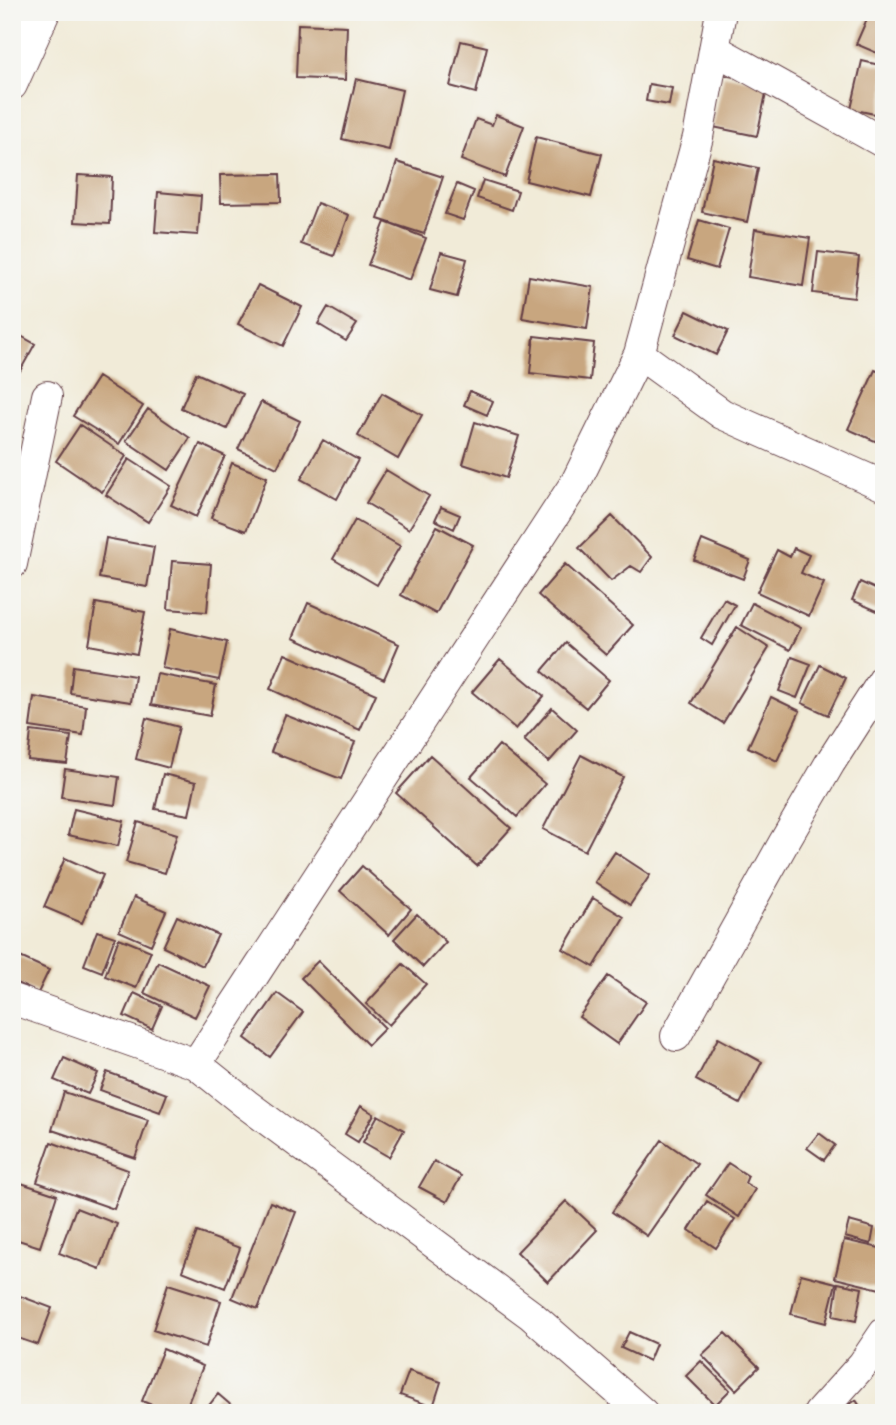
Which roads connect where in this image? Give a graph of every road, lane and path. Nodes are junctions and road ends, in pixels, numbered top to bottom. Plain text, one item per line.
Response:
1 (721, 12) edge
2 (43, 15) edge
3 (12, 21) edge
4 (714, 50) junction
5 (12, 85) edge
6 (884, 142) edge
7 (639, 354) junction
8 (47, 396) dead end
9 (884, 486) edge
10 (12, 564) edge
11 (884, 679) edge
12 (12, 999) edge
13 (677, 1036) dead end
14 (196, 1064) junction
15 (884, 1333) edge
16 (643, 1413) edge
17 (819, 1413) edge

1 - 4 street
2 - 3 street
2 - 5 street
4 - 6 street
4 - 7 street
7 - 9 street
7 - 14 street
8 - 10 street
11 - 13 street
12 - 14 street
14 - 16 street
15 - 17 street

